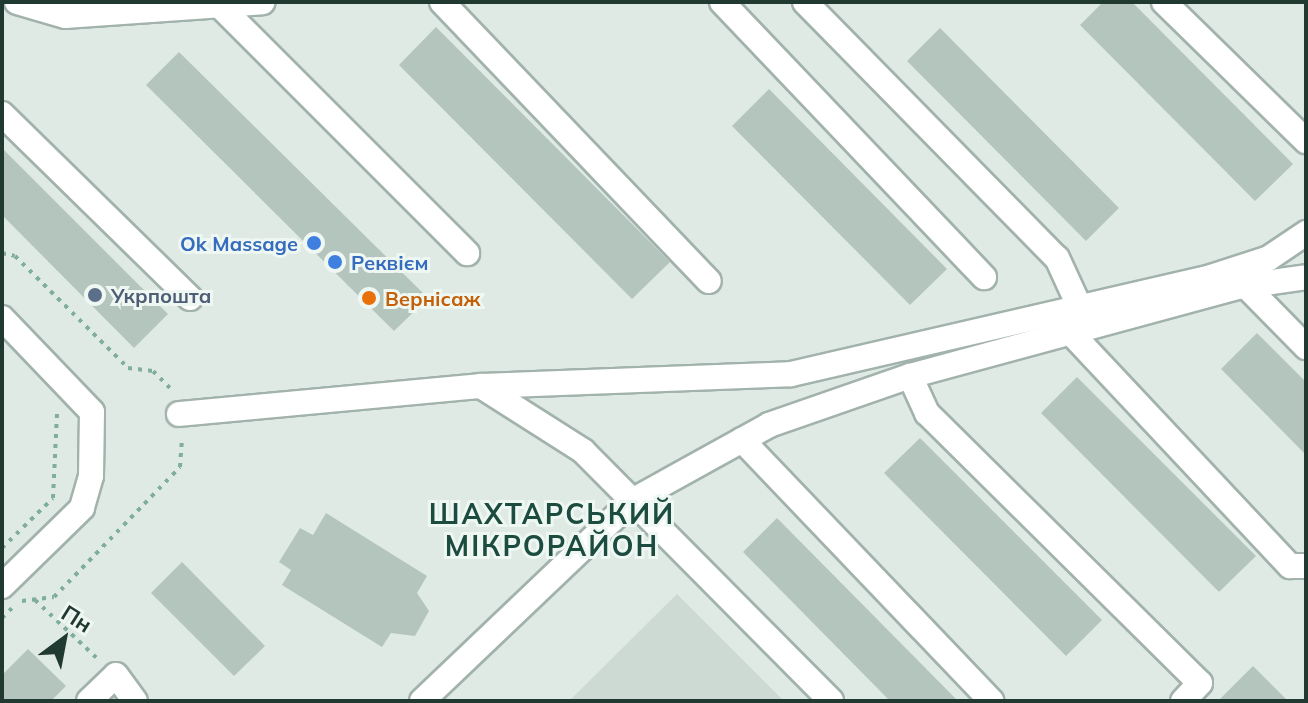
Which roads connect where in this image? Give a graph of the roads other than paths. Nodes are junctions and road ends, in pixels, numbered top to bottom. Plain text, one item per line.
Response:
1 (17, 2) edge
2 (263, 2) edge
3 (442, 2) edge
4 (722, 2) edge
5 (805, 2) edge
6 (1164, 2) edge
7 (219, 5) junction
8 (2, 114) edge
9 (1306, 141) edge
10 (1306, 233) edge
11 (467, 253) dead end
12 (984, 277) dead end
13 (1306, 277) edge
14 (709, 281) dead end
15 (1246, 286) junction
16 (190, 298) dead end
17 (1080, 308) junction
18 (2, 318) edge
19 (1071, 333) junction
20 (1306, 347) edge
21 (910, 376) junction
22 (481, 386) junction
23 (179, 414) road end
24 (742, 440) junction
25 (632, 501) junction
26 (1306, 566) edge
27 (2, 586) edge
28 (89, 701) edge
29 (135, 701) edge
30 (422, 701) edge
31 (831, 701) edge
32 (991, 701) edge
33 (1183, 701) edge

1 - 7 street
2 - 7 street
3 - 14 street
4 - 12 street
5 - 17 street
6 - 9 street
7 - 11 street
8 - 16 street
10 - 17 street
13 - 15 street
15 - 19 street
15 - 20 street
17 - 22 street
18 - 27 street
19 - 21 street
19 - 26 street
21 - 24 street
21 - 33 street
22 - 23 street
22 - 25 street
24 - 25 street
24 - 32 street
25 - 30 street
25 - 31 street
28 - 29 street

